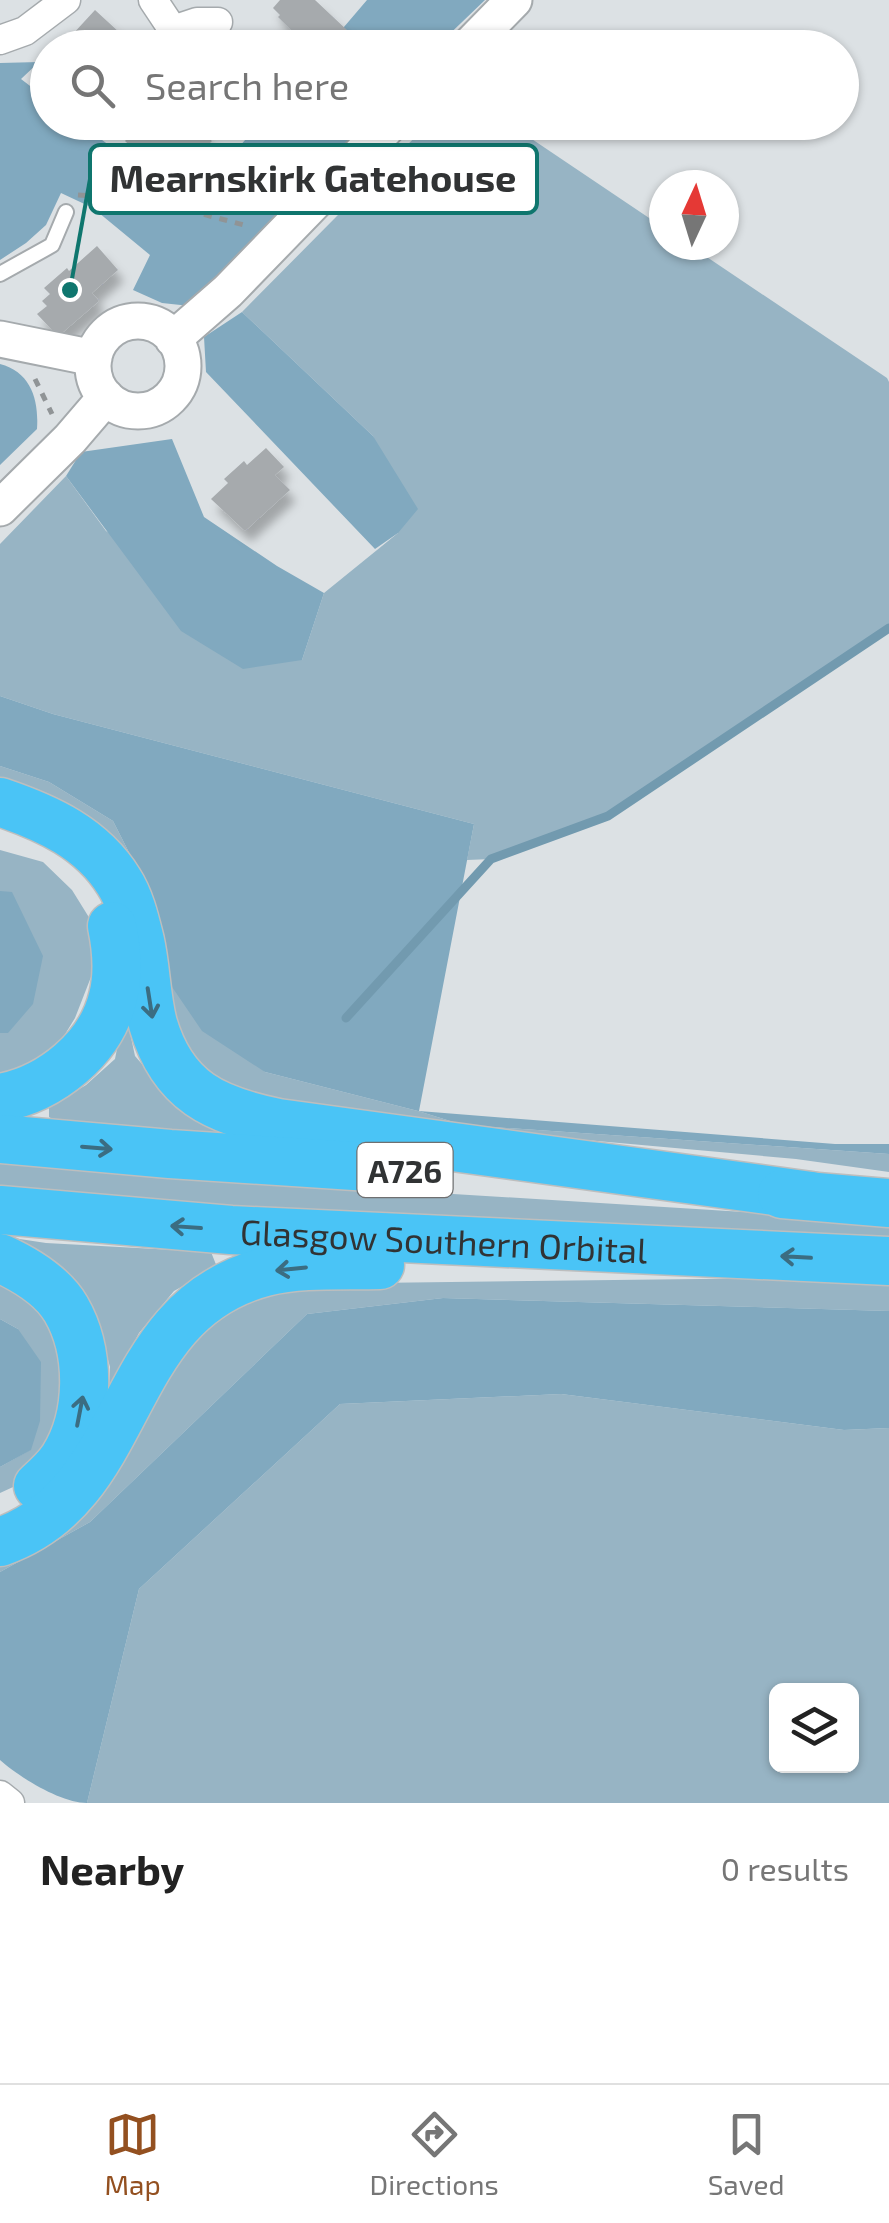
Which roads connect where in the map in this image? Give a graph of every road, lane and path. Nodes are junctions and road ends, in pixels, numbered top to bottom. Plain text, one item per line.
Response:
1 (66, 0) edge
2 (154, 0) edge
3 (514, 0) edge
4 (218, 22) dead end
5 (166, 30) edge
6 (183, 30) edge
7 (485, 30) edge
8 (0, 40) edge
9 (374, 140) edge
10 (65, 191) dead end
11 (66, 212) dead end
12 (280, 236) junction
13 (0, 274) edge
14 (0, 338) edge
15 (173, 339) junction
16 (40, 346) junction
17 (94, 358) junction
18 (106, 398) junction
19 (70, 439) junction
20 (0, 508) edge
21 (0, 802) edge
22 (0, 829) edge
23 (0, 1098) edge
24 (0, 1139) edge
25 (811, 1196) junction
26 (889, 1204) edge
27 (0, 1210) edge
28 (703, 1252) junction
29 (0, 1258) edge
30 (889, 1262) edge
31 (0, 1508) edge
32 (0, 1542) edge
33 (0, 1795) edge
34 (10, 1803) edge

1 - 8 street
2 - 5 street
3 - 7 street
4 - 6 street
9 - 12 street
10 - 12 path
11 - 13 lane
12 - 15 street
14 - 16 street
15 - 17 street
15 - 18 street
16 - 17 street
16 - 19 path
17 - 18 street
18 - 19 street
19 - 20 street
21 -> 25 highway
22 - 23 highway
24 -> 25 highway, Glasgow Southern Orbital / A726
25 - 26 highway, Glasgow Southern Orbital / A726
28 -> 27 highway, Glasgow Southern Orbital / A726
30 -> 28 highway, Glasgow Southern Orbital / A726
28 -> 32 highway
31 -> 29 highway
33 - 34 street

